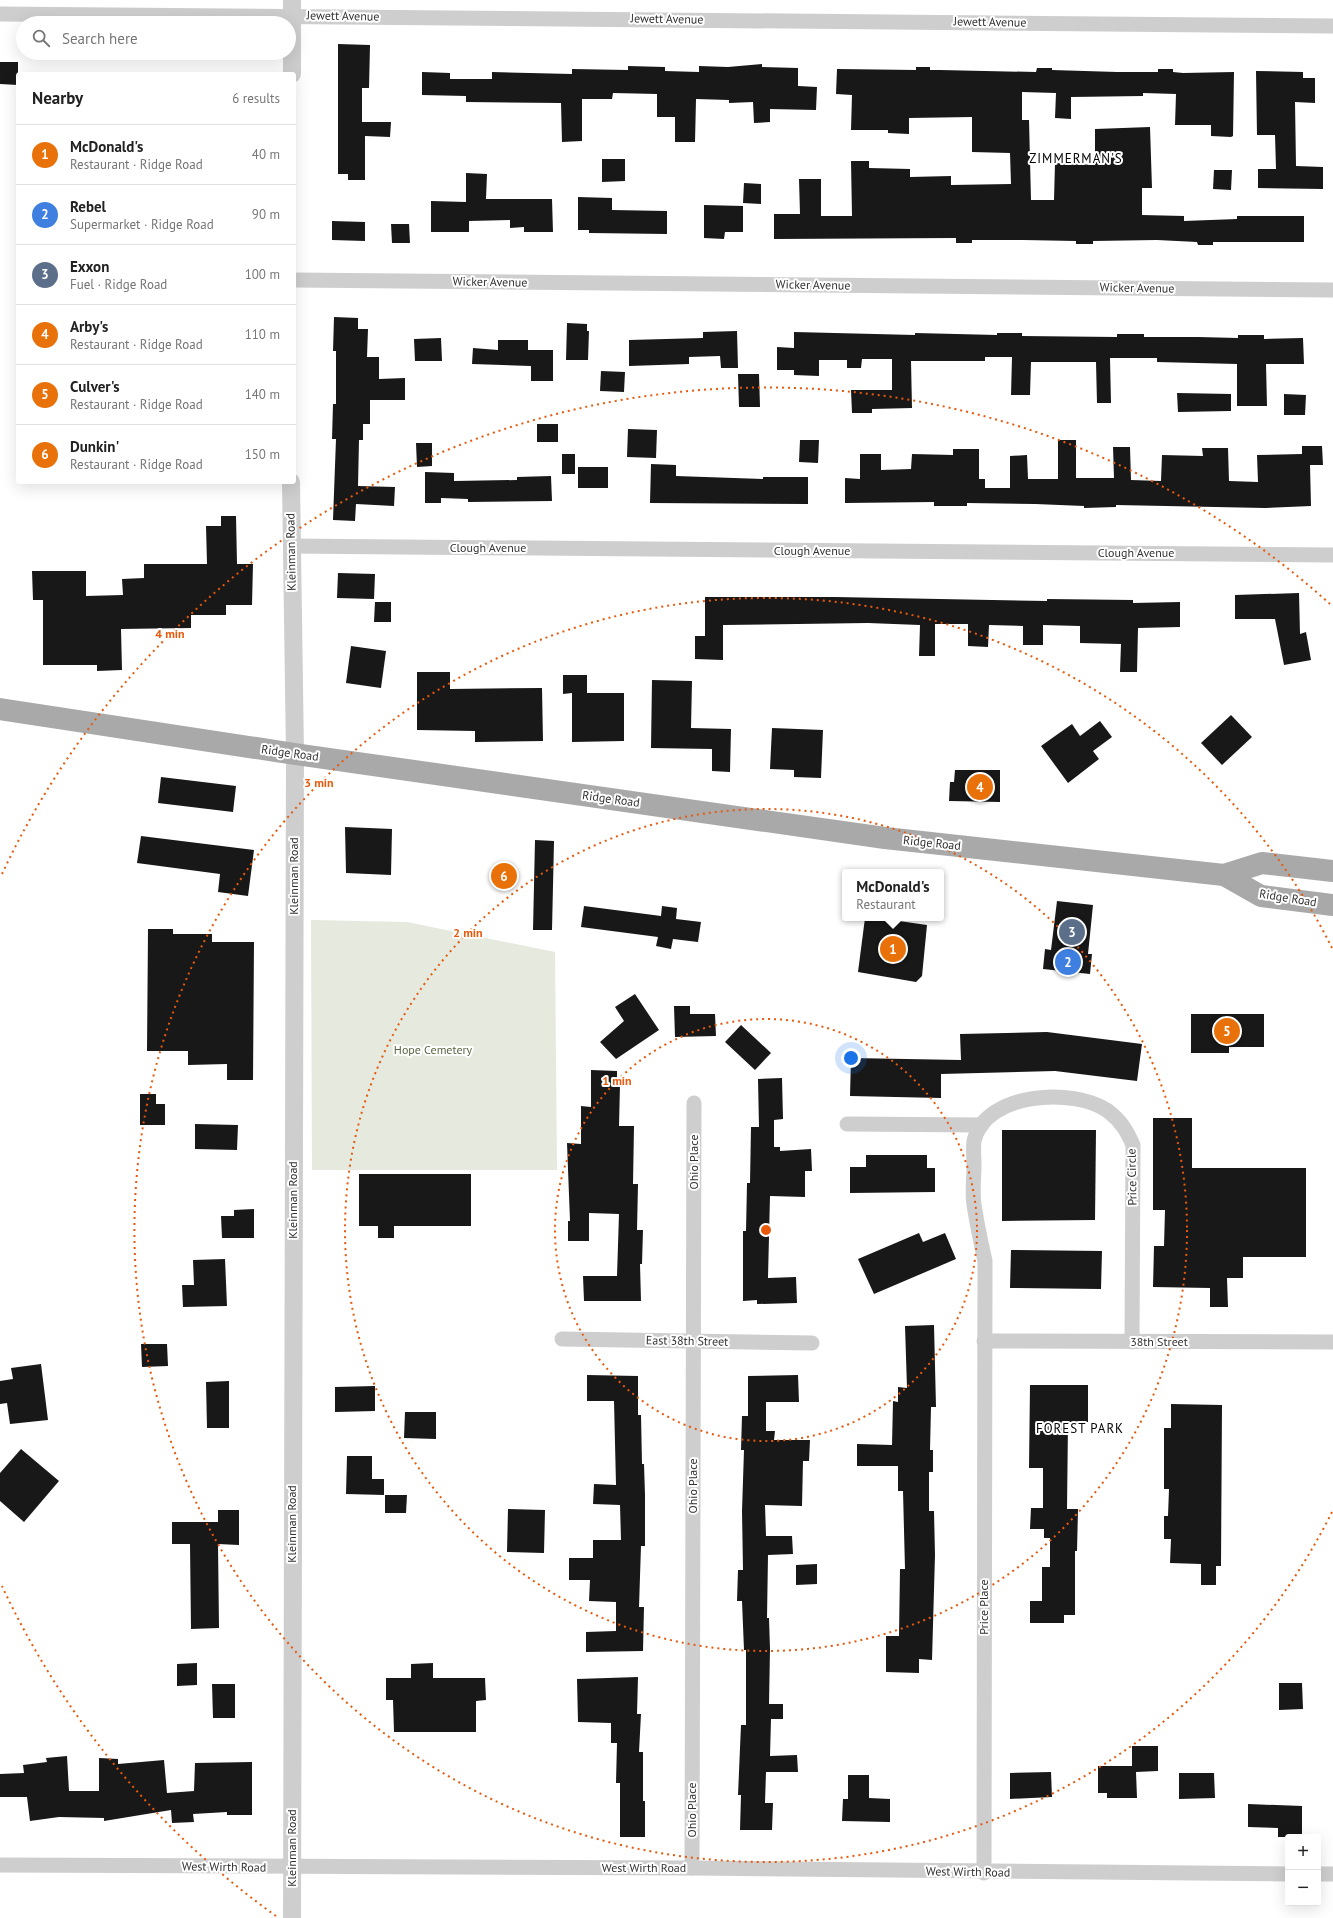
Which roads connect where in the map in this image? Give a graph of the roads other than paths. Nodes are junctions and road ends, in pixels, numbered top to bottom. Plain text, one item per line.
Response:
1 (292, 8) edge
2 (0, 14) edge
3 (1333, 26) edge
4 (292, 60) edge
5 (292, 72) edge
6 (296, 280) edge
7 (1333, 290) edge
8 (291, 484) edge
9 (291, 546) junction
10 (1333, 555) edge
11 (0, 709) edge
12 (294, 754) junction
13 (1333, 871) edge
14 (1224, 875) junction
15 (1333, 905) edge
16 (694, 1103) dead end
17 (847, 1124) dead end
18 (982, 1125) junction
19 (562, 1339) dead end
20 (694, 1341) junction
21 (984, 1341) junction
22 (1132, 1342) junction
23 (1333, 1342) edge
24 (812, 1343) dead end
25 (0, 1864) edge
26 (292, 1868) junction
27 (692, 1868) junction
28 (984, 1872) junction
29 (1285, 1874) edge
30 (1321, 1874) edge
31 (1333, 1874) edge
32 (292, 1918) edge

1 - 2 street, Jewett Avenue
1 - 3 street, Jewett Avenue
4 - 5 street
6 - 7 street, Wicker Avenue
8 - 9 street, Kleinman Road
9 - 10 street, Clough Avenue
9 - 12 street, Kleinman Road
11 - 12 main road, Ridge Road
12 - 14 main road, Ridge Road
12 - 26 street, Kleinman Road
13 - 14 main road, Ridge Road
14 - 15 main road, Ridge Road
16 - 20 street, Ohio Place
17 - 18 street
18 - 21 street, Price Circle
18 - 22 street, Price Circle
19 - 20 street, East 38th Street
20 - 24 street, East 38th Street
20 - 27 street, Ohio Place
21 - 22 street, 38th Street
21 - 28 street, Price Place
22 - 23 street, 38th Street
25 - 26 street, West Wirth Road
26 - 27 street, West Wirth Road
26 - 32 street, Kleinman Road
27 - 28 street, West Wirth Road
28 - 29 street, West Wirth Road
30 - 31 street

